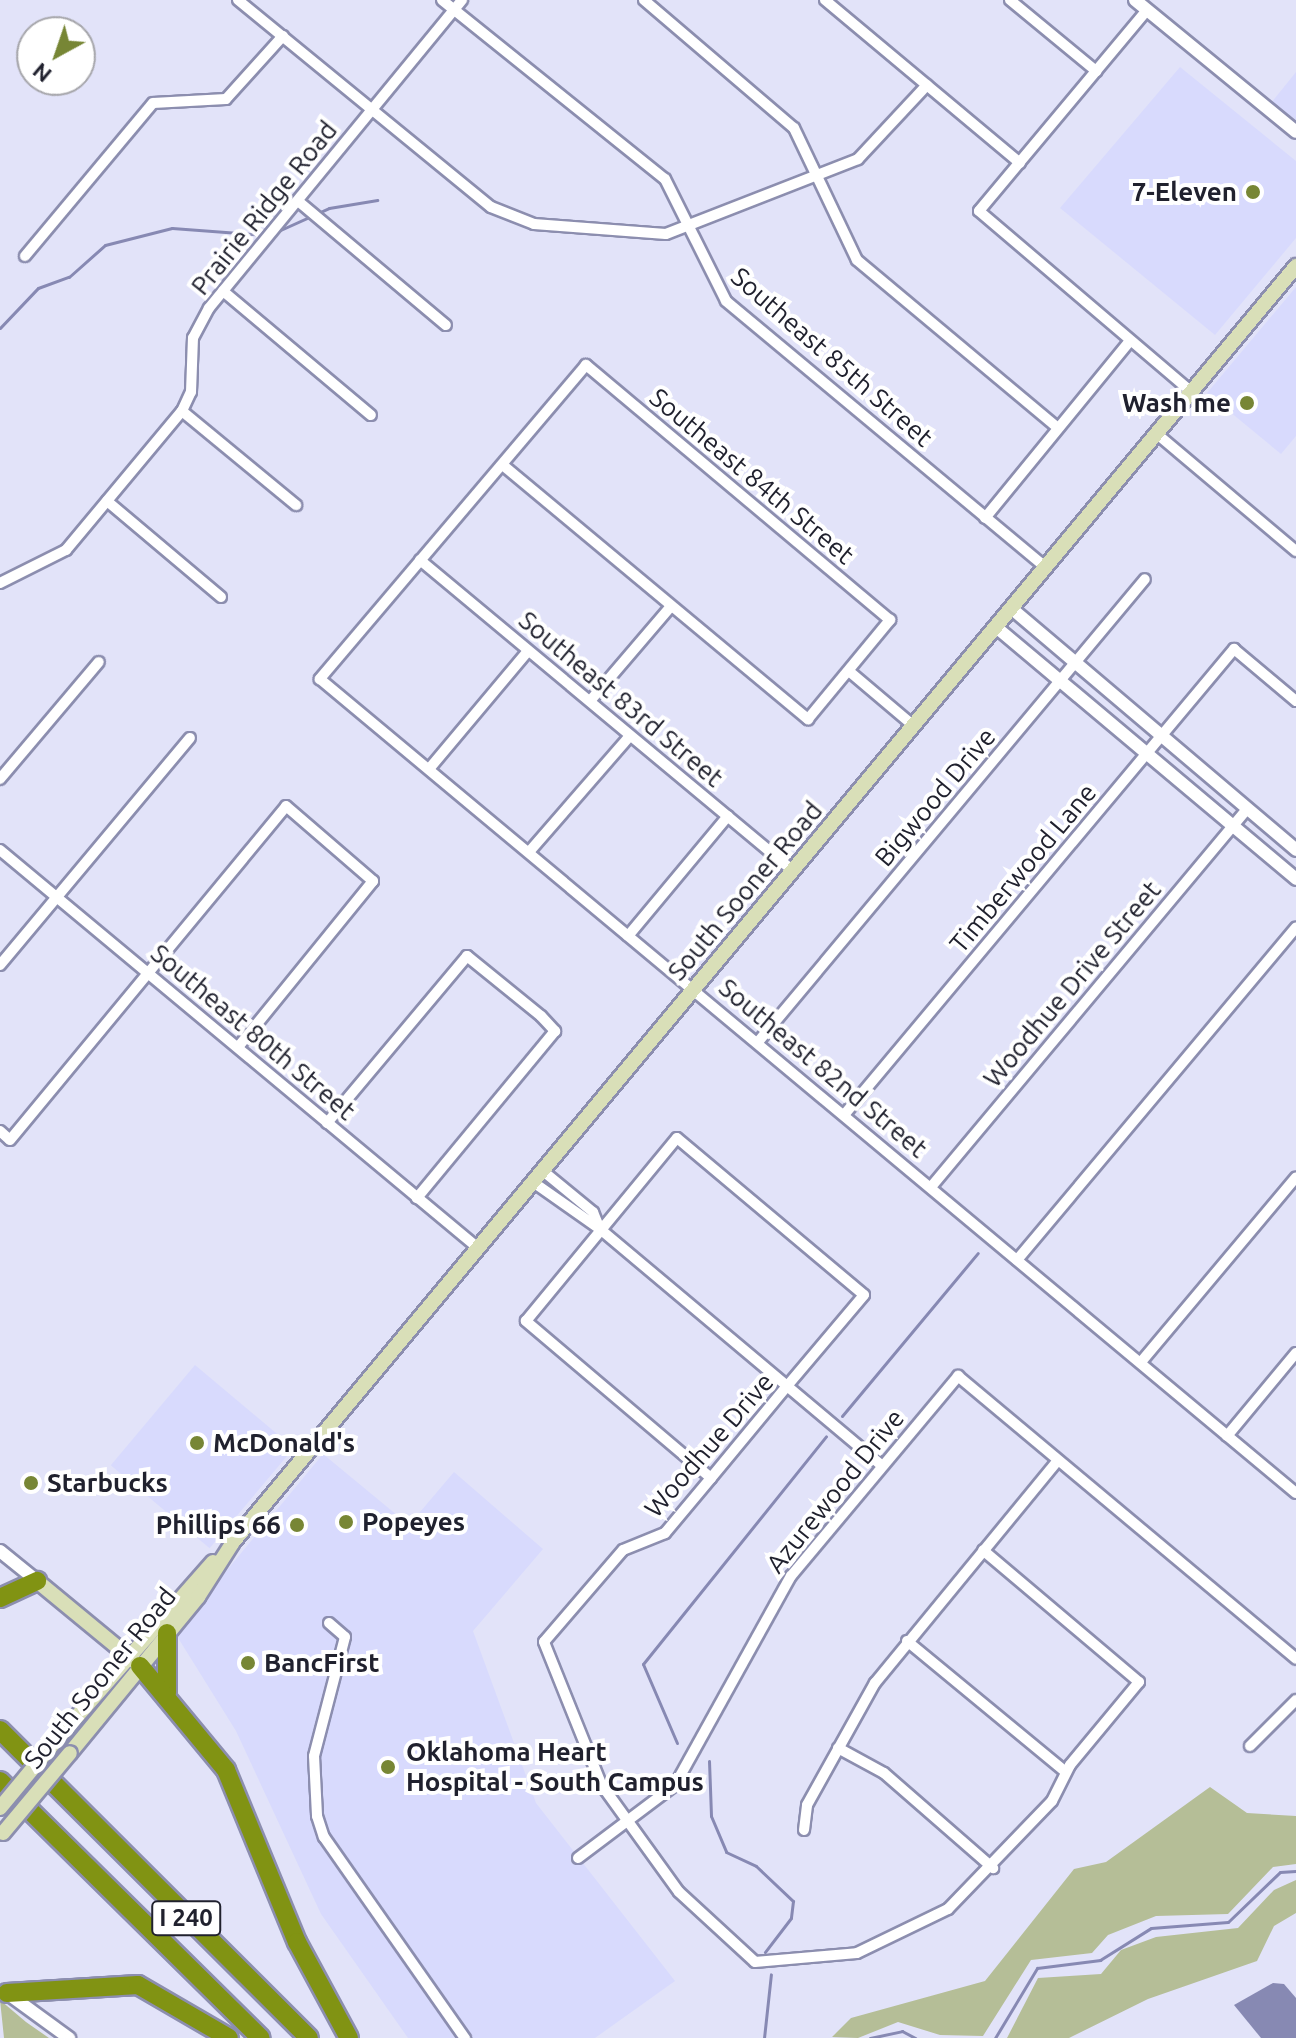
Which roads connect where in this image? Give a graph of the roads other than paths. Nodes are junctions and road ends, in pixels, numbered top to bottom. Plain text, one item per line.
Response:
1 (238, 0) edge
2 (442, 0) edge
3 (462, 0) edge
4 (644, 0) edge
5 (825, 0) edge
6 (1010, 0) edge
7 (1135, 0) edge
8 (455, 10) junction
9 (1147, 10) junction
10 (283, 36) junction
11 (1096, 71) junction
12 (927, 85) junction
13 (372, 111) junction
14 (1296, 132) edge
15 (1020, 163) junction
16 (819, 177) junction
17 (298, 201) junction
18 (689, 225) junction
19 (25, 256) dead end
20 (1296, 266) edge
21 (223, 291) junction
22 (446, 325) dead end
23 (1130, 341) junction
24 (1192, 392) junction
25 (182, 411) junction
26 (371, 415) dead end
27 (1058, 428) junction
28 (1157, 434) junction
29 (504, 466) junction
30 (107, 501) junction
31 (296, 505) dead end
32 (985, 518) junction
33 (1296, 551) edge
34 (420, 560) junction
35 (1046, 568) junction
36 (1145, 579) dead end
37 (0, 583) edge
38 (221, 597) dead end
39 (671, 606) junction
40 (1011, 608) junction
41 (996, 627) junction
42 (528, 651) junction
43 (99, 662) dead end
44 (1075, 662) junction
45 (850, 672) junction
46 (1060, 680) junction
47 (590, 701) junction
48 (1296, 701) edge
49 (914, 726) junction
50 (630, 736) junction
51 (1162, 736) junction
52 (190, 738) dead end
53 (1147, 753) junction
54 (429, 769) junction
55 (0, 779) edge
56 (1247, 809) junction
57 (728, 816) junction
58 (1233, 827) junction
59 (0, 850) edge
60 (1296, 850) edge
61 (529, 852) junction
62 (793, 871) junction
63 (1296, 879) edge
64 (57, 896) junction
65 (1296, 928) edge
66 (628, 936) junction
67 (0, 965) edge
68 (148, 972) junction
69 (695, 989) junction
70 (758, 1042) junction
71 (238, 1047) junction
72 (844, 1115) junction
73 (327, 1123) junction
74 (0, 1131) edge
75 (538, 1176) junction
76 (1296, 1177) edge
77 (931, 1187) junction
78 (417, 1198) junction
79 (600, 1229) junction
80 (478, 1248) junction
81 (1017, 1260) junction
82 (1296, 1353) edge
83 (1141, 1362) junction
84 (787, 1386) junction
85 (1227, 1436) junction
86 (1058, 1460) junction
87 (882, 1466) junction
88 (711, 1478) junction
89 (1296, 1493) edge
90 (230, 1545) junction
91 (983, 1550) junction
92 (0, 1551) edge
93 (37, 1581) junction
94 (0, 1598) edge
95 (329, 1623) dead end
96 (167, 1633) junction
97 (907, 1641) junction
98 (1296, 1659) edge
99 (134, 1660) junction
100 (167, 1693) junction
101 (1296, 1700) edge
102 (0, 1730) edge
103 (1250, 1746) dead end
104 (838, 1748) junction
105 (1066, 1772) junction
106 (0, 1781) edge
107 (0, 1808) edge
108 (628, 1822) junction
109 (804, 1830) dead end
110 (2, 1835) edge
111 (578, 1858) dead end
112 (993, 1868) junction
113 (4, 1990) edge
114 (69, 2038) edge
115 (229, 2038) edge
116 (261, 2038) edge
117 (309, 2038) edge
118 (349, 2038) edge
119 (465, 2038) edge

1 - 10 street
2 - 8 street, Southeast 85th Street
3 - 8 street, Prairie Ridge Road
4 - 16 street
5 - 12 street
6 - 11 street
7 - 9 street
8 - 13 street, Prairie Ridge Road
8 - 18 street, Southeast 85th Street
9 - 11 street
9 - 14 street
10 - 13 street
10 - 19 street
11 - 15 street
12 - 15 street
12 - 16 street
13 - 17 street, Prairie Ridge Road
13 - 18 street
15 - 23 street
16 - 18 street
16 - 27 street
17 - 21 street, Prairie Ridge Road
17 - 22 street
18 - 32 street, Southeast 85th Street
20 - 24 main road, South Sooner Road
21 - 25 street, Prairie Ridge Road
21 - 26 street
23 - 24 street
23 - 27 street
24 - 28 main road, South Sooner Road
25 - 30 street, Prairie Ridge Road
25 - 31 street
27 - 32 street
28 - 33 street
28 - 35 main road, South Sooner Road
29 - 34 street
29 - 39 street
29 - 45 street, Southeast 84th Street
30 - 37 street, Prairie Ridge Road
30 - 38 street
32 - 35 street, Southeast 85th Street
34 - 42 street, Southeast 83rd Street
34 - 54 street, Southeast 82nd Street
35 - 40 main road, South Sooner Road
36 - 44 street, Bigwood Drive
39 - 45 street
39 - 47 street
40 - 41 main road, South Sooner Road
40 - 44 street
41 - 46 street
41 - 49 main road, South Sooner Road
42 - 47 street, Southeast 83rd Street
42 - 54 street
43 - 55 street
44 - 46 street, Bigwood Drive
44 - 51 street
45 - 49 street
46 - 53 street
46 - 70 street, Bigwood Drive
47 - 50 street, Southeast 83rd Street
48 - 51 street, Timberwood Lane
49 - 62 main road, South Sooner Road
50 - 57 street, Southeast 83rd Street
50 - 61 street
51 - 53 street, Timberwood Lane
51 - 56 street
52 - 64 street
53 - 58 street
53 - 72 street, Timberwood Lane
54 - 61 street, Southeast 82nd Street
56 - 58 street, Woodhue Drive Street
56 - 60 street
57 - 62 street, Southeast 83rd Street
57 - 66 street
58 - 63 street
58 - 77 street, Woodhue Drive Street
59 - 64 street, Southeast 80th Street
61 - 66 street, Southeast 82nd Street
62 - 69 main road, South Sooner Road
64 - 67 street
64 - 68 street, Southeast 80th Street
65 - 81 street
66 - 69 street, Southeast 82nd Street
68 - 71 street, Southeast 80th Street
68 - 71 street
68 - 74 street
69 - 70 street, Southeast 82nd Street
69 - 75 main road, South Sooner Road
70 - 72 street, Southeast 82nd Street
71 - 73 street, Southeast 80th Street
72 - 77 street, Southeast 82nd Street
73 - 78 street, Southeast 80th Street
73 - 78 street
75 - 79 street
75 - 80 main road, South Sooner Road
76 - 83 street
77 - 81 street, Southeast 82nd Street
78 - 80 street, Southeast 80th Street
79 - 84 street
79 - 84 street, Woodhue Drive
79 - 88 street
80 - 90 main road, South Sooner Road
81 - 83 street, Southeast 82nd Street
82 - 85 street
83 - 85 street, Southeast 82nd Street
84 - 87 street
84 - 88 street, Woodhue Drive
85 - 89 street, Southeast 82nd Street
86 - 87 street, Azurewood Drive
86 - 91 street
86 - 98 street
87 - 108 street, Azurewood Drive
88 - 108 street, Woodhue Drive
90 - 96 main road, South Sooner Road
90 - 99 main road, South Sooner Road
91 - 97 street
91 - 105 street
92 - 93 street
93 - 94 highway
93 - 99 main road
95 - 119 street
96 - 99 main road, South Sooner Road
96 - 100 highway
97 - 104 street
97 - 105 street
99 - 100 highway
99 - 107 main road, South Sooner Road, bridge
99 - 110 main road, South Sooner Road, bridge
100 - 118 highway
101 - 103 street
102 - 117 highway, I 240
104 - 109 street
104 - 112 street
105 - 112 street
106 - 116 highway, I 240
108 - 111 street, Azurewood Drive
108 - 112 street
113 - 114 street
113 - 115 highway

